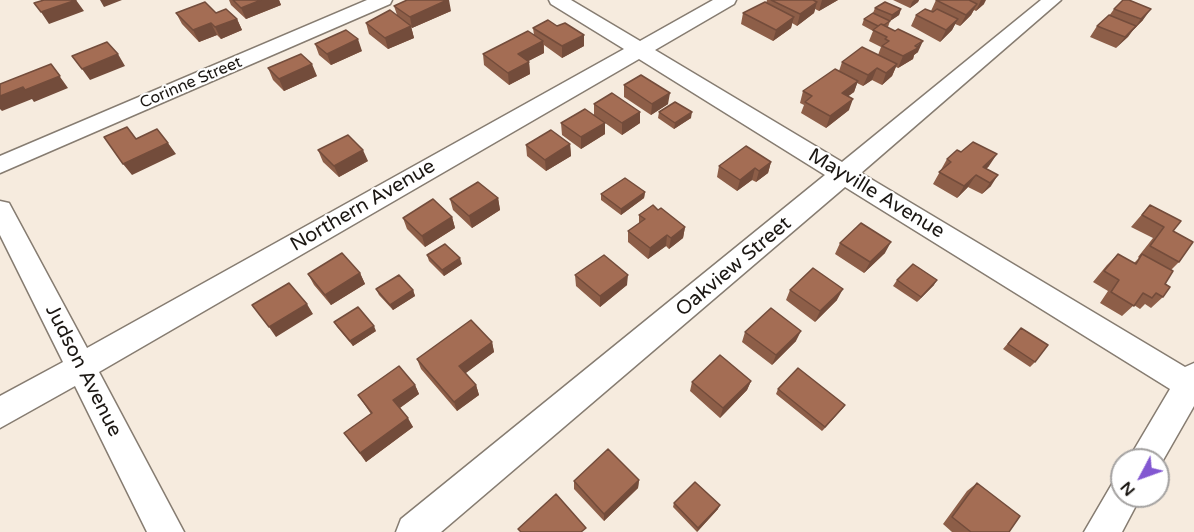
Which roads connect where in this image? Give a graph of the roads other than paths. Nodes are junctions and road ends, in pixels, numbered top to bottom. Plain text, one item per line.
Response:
1 (383, 0) edge
2 (558, 0) edge
3 (727, 0) edge
4 (1052, 0) edge
5 (640, 50) junction
6 (0, 165) edge
7 (845, 174) junction
8 (0, 210) edge
9 (80, 367) junction
10 (1192, 384) edge
11 (0, 413) edge
12 (1152, 448) edge
13 (1117, 508) edge
14 (166, 532) edge
15 (414, 532) edge
16 (1102, 532) edge

1 - 6 street, Corinne Street
2 - 5 street, Mayville Avenue
3 - 5 street, Northern Avenue
4 - 7 street, Oakview Street
5 - 7 street, Mayville Avenue
5 - 9 street, Northern Avenue
7 - 10 street, Mayville Avenue
7 - 15 street, Oakview Street
8 - 9 street, Judson Avenue
9 - 11 street, Northern Avenue
9 - 14 street, Judson Avenue
10 - 12 street
13 - 16 street

